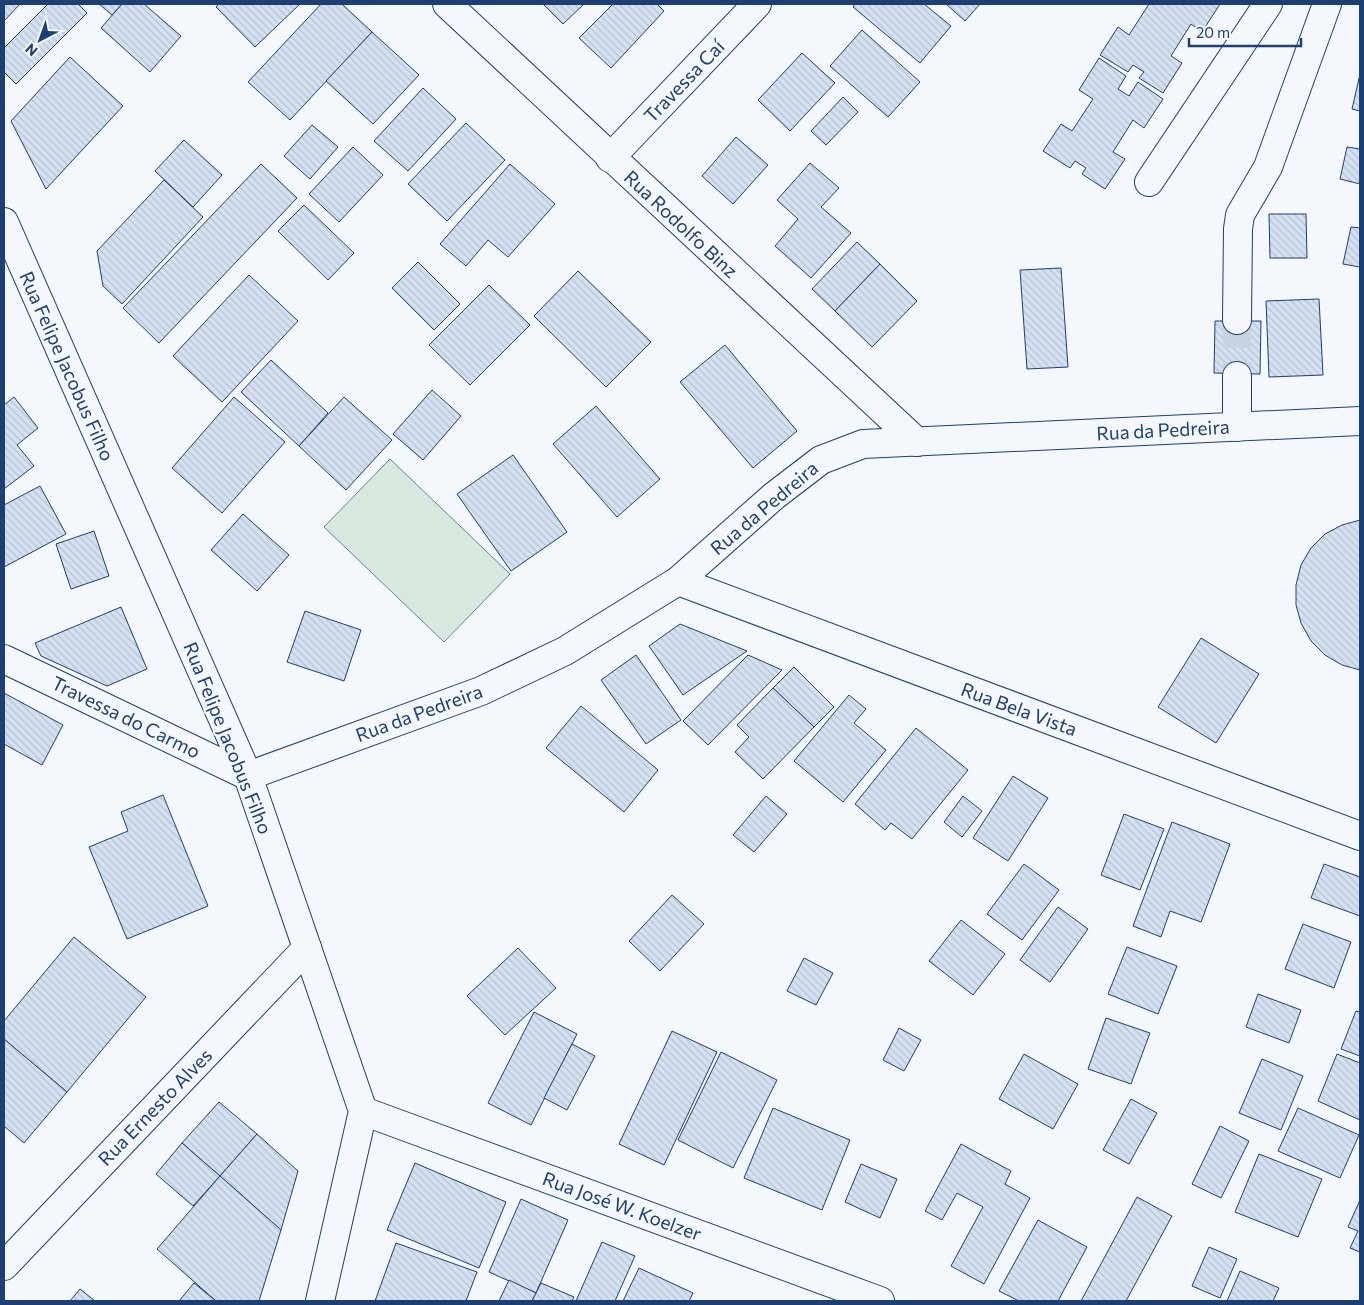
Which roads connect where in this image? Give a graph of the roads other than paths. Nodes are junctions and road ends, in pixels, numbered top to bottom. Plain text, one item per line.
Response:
1 (448, 4) edge
2 (757, 4) edge
3 (1268, 4) edge
4 (1328, 4) edge
5 (610, 158) junction
6 (1149, 182) dead end
7 (4, 222) edge
8 (1237, 320) tunnel mouth
9 (1238, 376) tunnel mouth
10 (1360, 420) edge
11 (1237, 426) junction
12 (916, 442) junction
13 (678, 581) junction
14 (4, 658) edge
15 (248, 776) junction
16 (1360, 836) edge
17 (307, 948) junction
18 (364, 1111) junction
19 (4, 1266) edge
20 (320, 1301) edge
21 (880, 1301) edge

1 - 5 street, Rua Rodolfo Binz
2 - 5 street, Travessa Caí
3 - 6 street
4 - 8 street
5 - 12 street, Rua Rodolfo Binz
7 - 15 street, Rua Felipe Jacobus Filho
9 - 11 street
10 - 11 street, Rua da Pedreira
11 - 12 street, Rua da Pedreira
12 - 13 street, Rua da Pedreira
13 - 15 street, Rua da Pedreira
13 - 16 street, Rua Bela Vista
14 - 15 street, Travessa do Carmo
15 - 17 street, Rua Felipe Jacobus Filho
17 - 18 street, Rua Felipe Jacobus Filho
17 - 19 street, Rua Ernesto Alves
18 - 20 street
18 - 21 street, Rua José W. Koelzer

